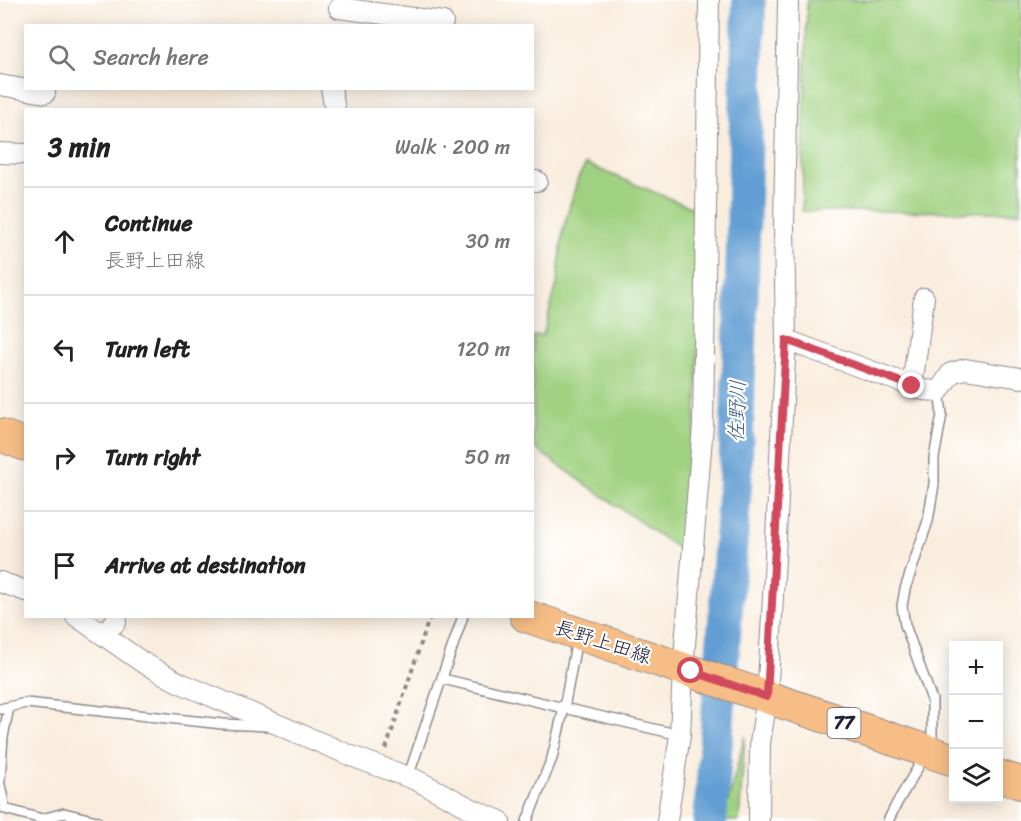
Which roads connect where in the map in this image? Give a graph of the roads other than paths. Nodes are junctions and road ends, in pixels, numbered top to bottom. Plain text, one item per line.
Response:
1 (709, 0) edge
2 (788, 0) edge
3 (339, 11) edge
4 (443, 22) dead end
5 (0, 85) edge
6 (24, 89) edge
7 (28, 90) edge
8 (331, 90) edge
9 (45, 93) dead end
10 (335, 108) edge
11 (0, 153) edge
12 (24, 154) edge
13 (924, 298) dead end
14 (786, 340) junction
15 (1021, 378) edge
16 (912, 386) junction
17 (939, 391) junction
18 (0, 435) edge
19 (24, 444) edge
20 (0, 582) edge
21 (24, 590) edge
22 (79, 618) edge
23 (117, 618) edge
24 (462, 618) edge
25 (532, 618) edge
26 (103, 633) junction
27 (578, 634) junction
28 (687, 670) junction
29 (443, 679) junction
30 (764, 696) junction
31 (5, 708) edge
32 (564, 708) junction
33 (284, 727) junction
34 (680, 735) junction
35 (940, 756) edge
36 (408, 777) junction
37 (1003, 777) edge
38 (0, 780) edge
39 (1021, 783) edge
40 (0, 785) edge
41 (97, 821) edge
42 (500, 821) edge
43 (527, 821) edge
44 (667, 821) edge
45 (759, 821) edge
46 (888, 821) edge

1 - 28 street
2 - 14 street
3 - 4 street
5 - 6 street
7 - 9 street
8 - 10 street
11 - 12 street
13 - 16 street
14 - 16 street
14 - 30 street
15 - 17 street
16 - 17 street
17 - 35 lane
18 - 19 main road
20 - 21 street
22 - 26 street
23 - 26 street
24 - 29 lane
25 - 27 main road, 長野上田線 / 77
26 - 33 street
27 - 28 main road, 長野上田線 / 77
27 - 32 lane
28 - 30 main road, 長野上田線 / 77
28 - 34 street
29 - 32 lane
29 - 36 lane
30 - 35 main road, 長野上田線 / 77
30 - 45 street
31 - 33 lane
31 - 38 lane
32 - 34 lane
32 - 43 lane
33 - 36 street
34 - 44 street
35 - 46 lane
36 - 42 street
37 - 39 main road
40 - 41 lane

